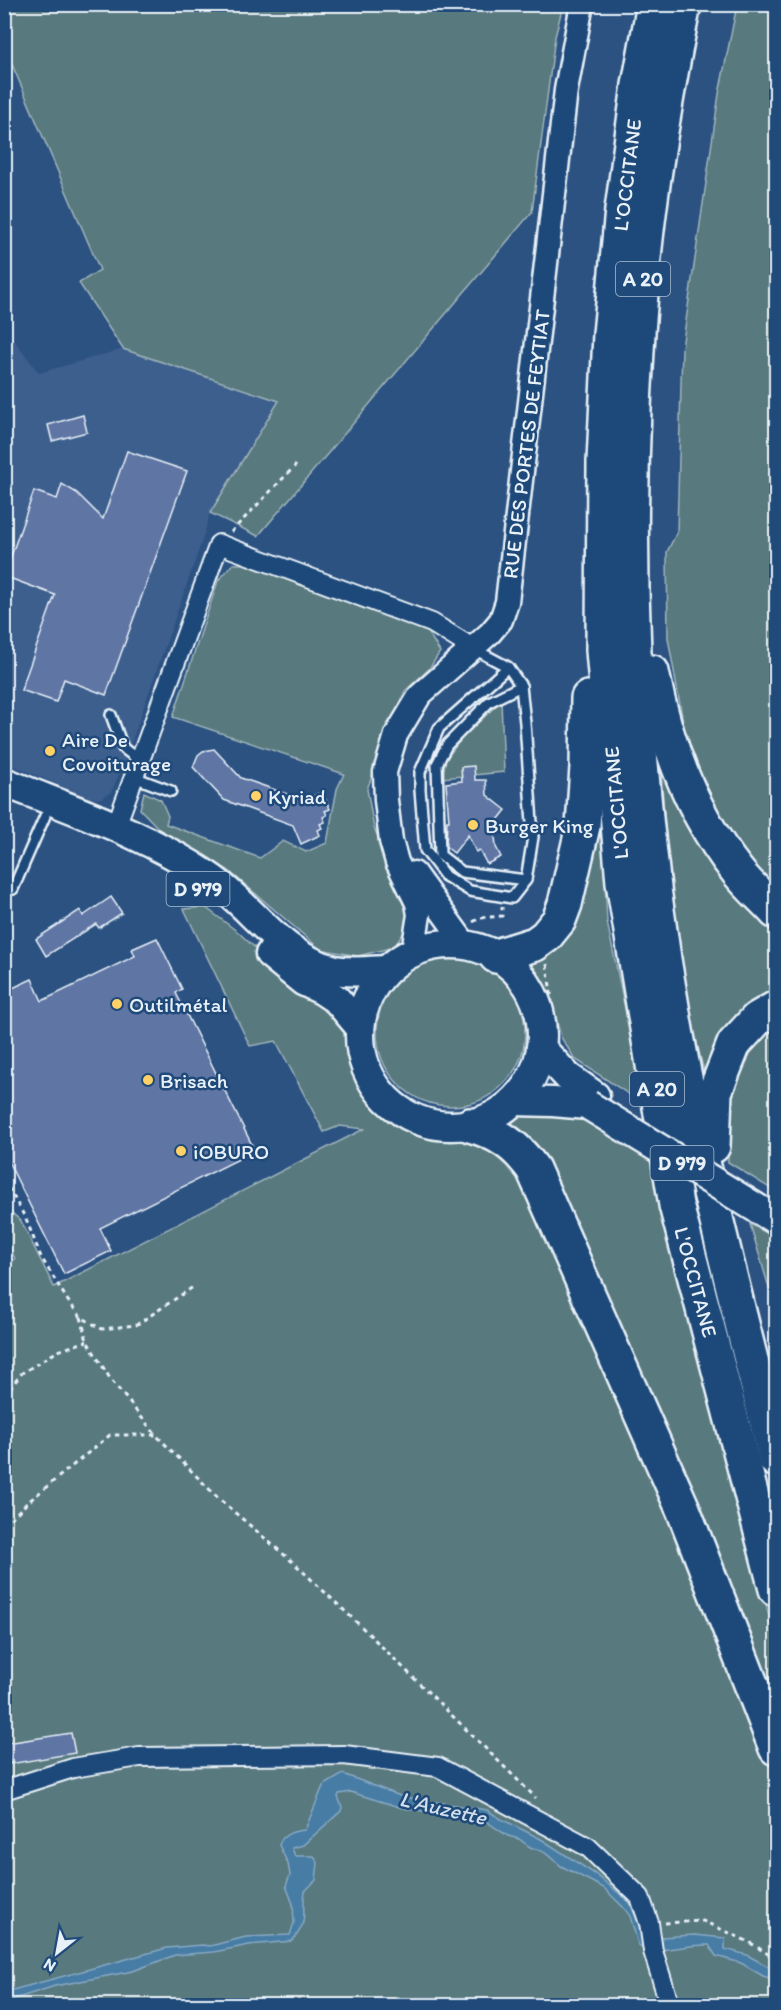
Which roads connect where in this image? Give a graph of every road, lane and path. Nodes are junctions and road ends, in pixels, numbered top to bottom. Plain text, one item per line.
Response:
1 (582, 4) edge
2 (654, 4) edge
3 (684, 4) edge
4 (296, 465) dead end
5 (219, 544) junction
6 (631, 556) junction
7 (602, 579) junction
8 (474, 649) junction
9 (508, 667) junction
10 (521, 686) junction
11 (111, 715) dead end
12 (136, 769) junction
13 (4, 782) edge
14 (171, 791) dead end
15 (4, 799) edge
16 (45, 816) junction
17 (116, 826) junction
18 (391, 841) junction
19 (526, 880) junction
20 (13, 889) dead end
21 (505, 897) junction
22 (777, 912) edge
23 (538, 941) junction
24 (480, 943) junction
25 (413, 951) junction
26 (386, 970) junction
27 (777, 1008) edge
28 (359, 1026) junction
29 (549, 1044) junction
30 (514, 1101) junction
31 (592, 1101) junction
32 (470, 1125) junction
33 (4, 1180) edge
34 (777, 1204) edge
35 (777, 1220) edge
36 (718, 1223) junction
37 (193, 1287) dead end
38 (81, 1317) junction
39 (87, 1341) junction
40 (4, 1396) edge
41 (156, 1435) junction
42 (777, 1460) edge
43 (4, 1525) edge
44 (777, 1589) edge
45 (777, 1749) edge
46 (4, 1790) edge
47 (536, 1799) dead end
48 (650, 1924) junction
49 (777, 1959) edge
50 (670, 2006) edge

1 - 8 street, RUE DES PORTES DE FEYTIAT
2 - 7 highway, L'OCCITANE / A 20
3 - 6 highway, L'OCCITANE / A 20
4 - 5 path
5 - 8 street
5 - 12 street
6 - 22 highway
6 - 36 highway, L'OCCITANE / A 20
7 - 23 highway
7 - 44 highway, L'OCCITANE / A 20
8 - 9 lane
8 - 18 street, RUE DES PORTES DE FEYTIAT
9 - 10 lane
9 - 21 lane
10 - 19 lane
10 - 19 lane
11 - 12 lane
12 - 14 lane
12 - 17 street
13 - 17 main road, D 979
15 - 16 main road, D 979
16 - 20 lane
16 - 28 main road, D 979
17 - 26 main road, D 979
18 - 24 street, RUE DES PORTES DE FEYTIAT
18 - 25 street, RUE DES PORTES DE FEYTIAT
19 - 21 lane
21 - 24 path
23 - 24 highway
23 - 29 path
24 - 25 main road
24 - 29 main road
25 - 26 main road
26 - 28 main road
27 - 36 highway
28 - 32 main road
29 - 30 main road
29 - 31 main road, D 979
30 - 31 main road, D 979
30 - 32 main road
31 - 34 main road, D 979
31 - 35 main road, D 979, bridge
32 - 45 highway
33 - 38 path
36 - 42 highway, L'OCCITANE / A 20
37 - 38 path
38 - 39 path
39 - 40 path
39 - 41 path
41 - 43 path
41 - 47 path
46 - 48 street
48 - 49 path
48 - 50 street

